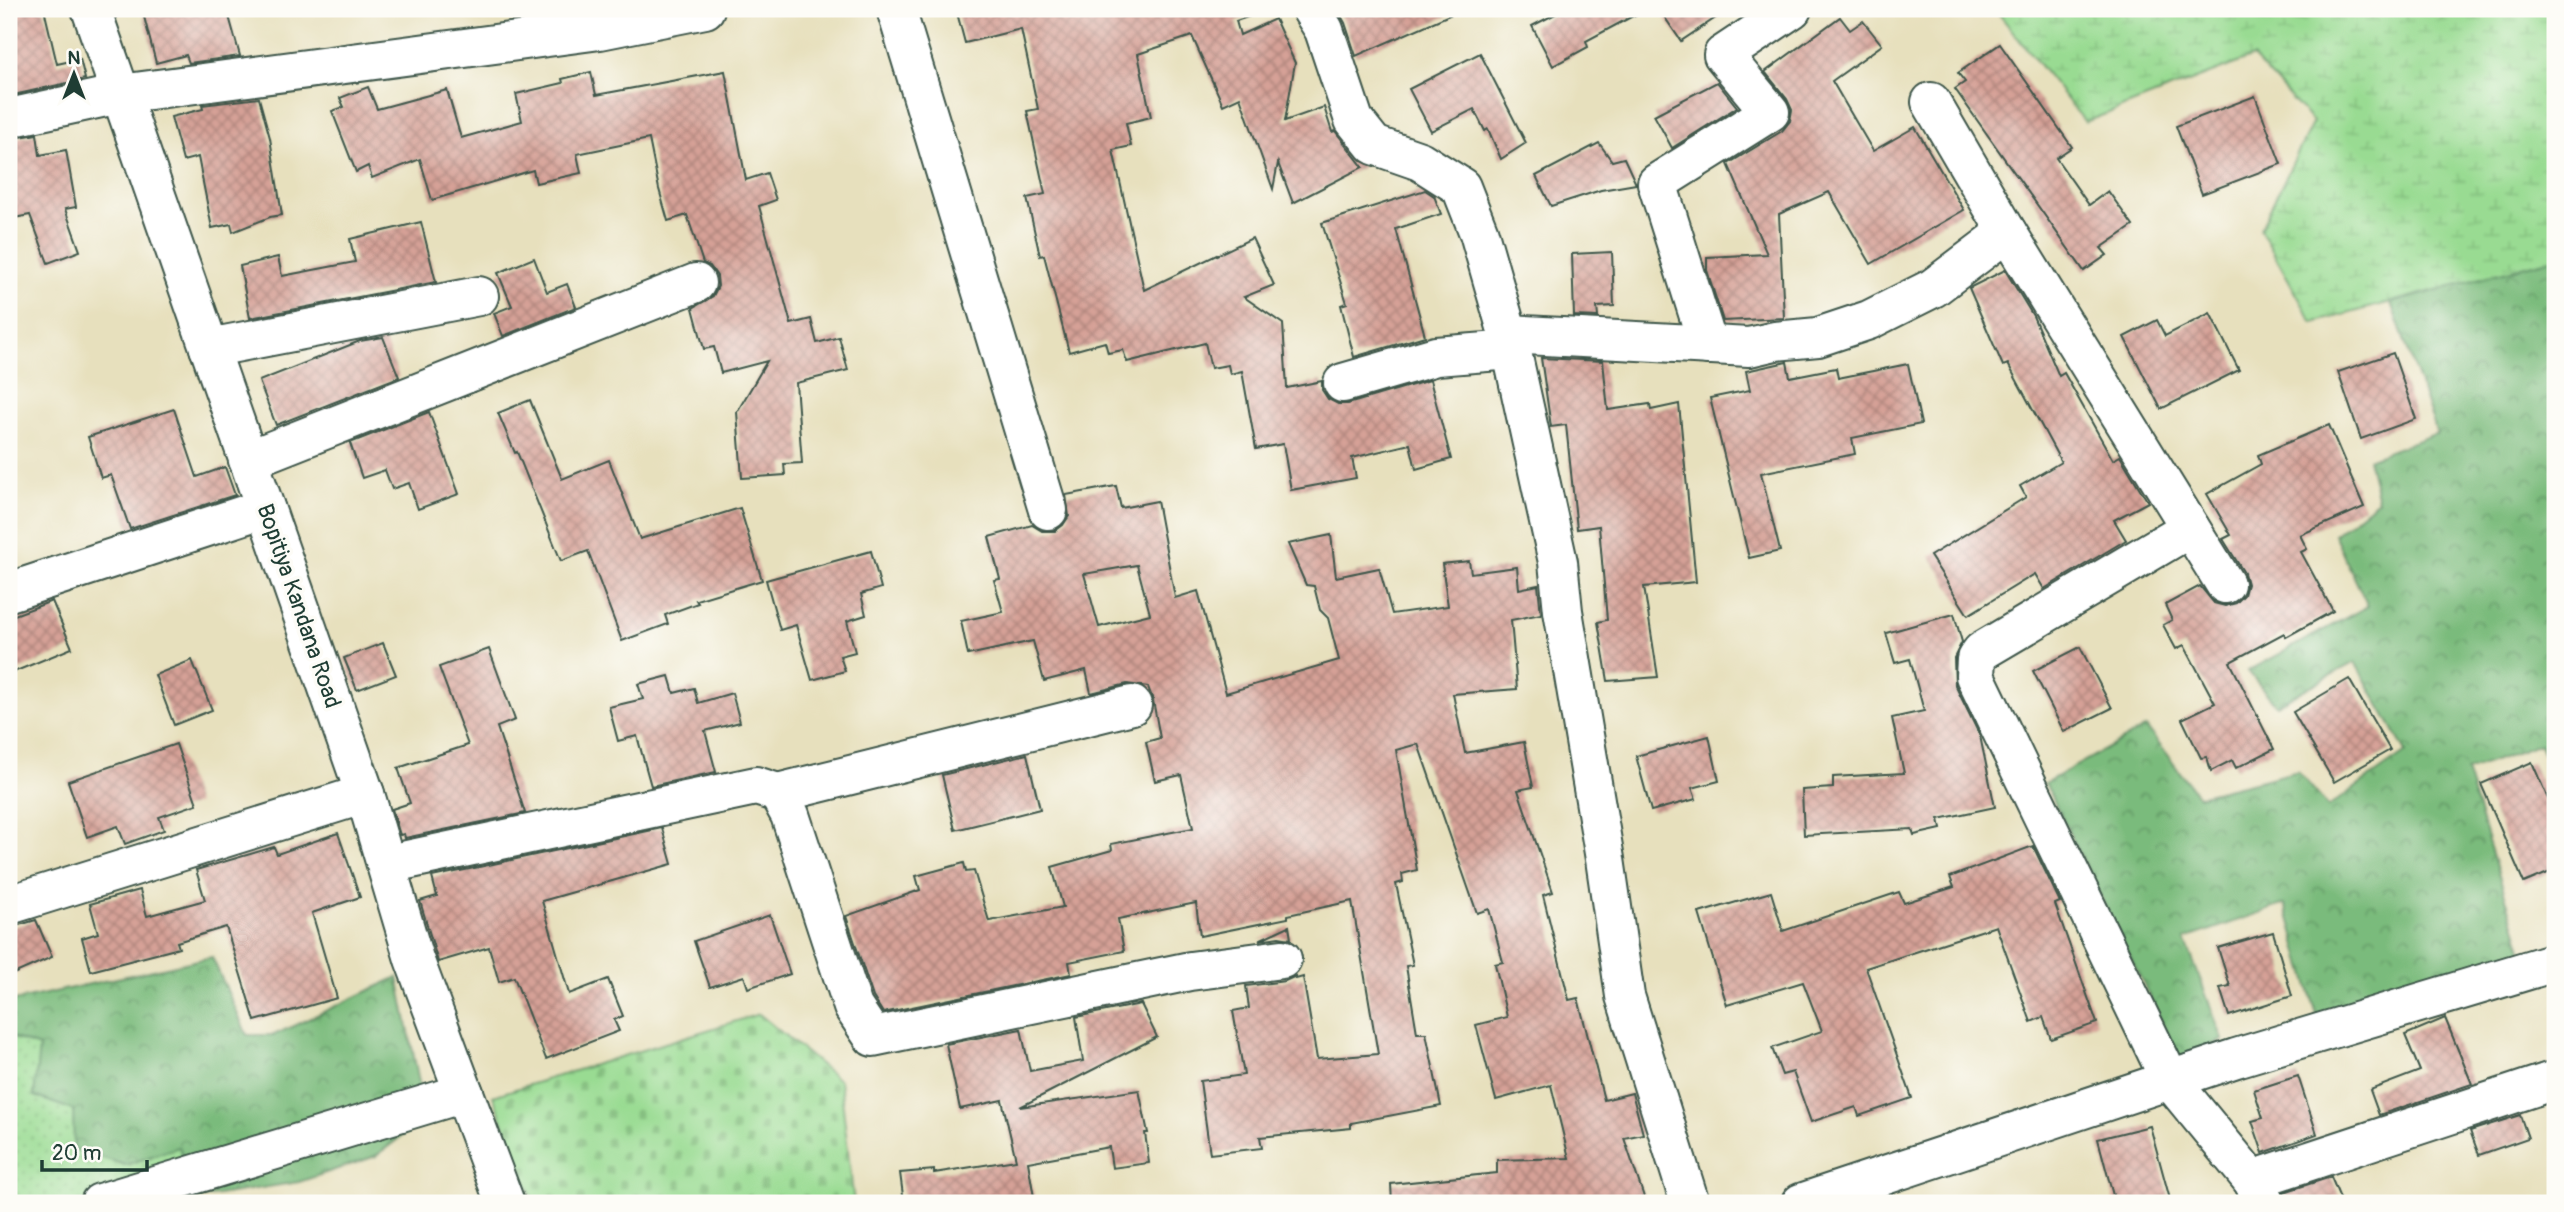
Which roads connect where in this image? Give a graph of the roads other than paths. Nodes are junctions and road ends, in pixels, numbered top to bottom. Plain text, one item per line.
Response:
1 (91, 9) edge
2 (705, 9) edge
3 (896, 9) edge
4 (1311, 9) edge
5 (1792, 9) edge
6 (120, 94) junction
7 (1931, 102) dead end
8 (9, 118) edge
9 (2007, 232) junction
10 (696, 283) dead end
11 (480, 296) dead end
12 (1510, 342) junction
13 (1708, 345) junction
14 (209, 348) junction
15 (1343, 383) dead end
16 (248, 460) junction
17 (265, 508) junction
18 (1048, 510) dead end
19 (2190, 528) junction
20 (2225, 584) dead end
21 (9, 592) edge
22 (1132, 705) dead end
23 (778, 793) junction
24 (365, 794) junction
25 (388, 864) junction
26 (9, 905) edge
27 (1282, 959) dead end
28 (2555, 962) edge
29 (2170, 1080) junction
30 (2555, 1080) edge
31 (464, 1093) junction
32 (2259, 1192) edge
33 (100, 1203) edge
34 (505, 1203) edge
35 (1690, 1203) edge
36 (1801, 1203) edge

1 - 6 street, Bopitiya Kandana Road
2 - 6 street
3 - 18 street
4 - 12 street
5 - 13 street
6 - 8 street
6 - 14 street, Bopitiya Kandana Road
7 - 9 street
9 - 13 street
9 - 19 street
10 - 16 street
11 - 14 street
12 - 13 street
12 - 15 street
12 - 35 street
14 - 16 street, Bopitiya Kandana Road
16 - 17 street, Bopitiya Kandana Road
17 - 21 street
17 - 24 street, Bopitiya Kandana Road
19 - 20 street
19 - 29 street
22 - 23 street
23 - 25 street
23 - 27 street
24 - 25 street, Bopitiya Kandana Road
24 - 26 street
25 - 31 street, Bopitiya Kandana Road
28 - 29 street
29 - 32 street
29 - 36 street
30 - 32 street
31 - 33 street
31 - 34 street, Bopitiya Kandana Road

